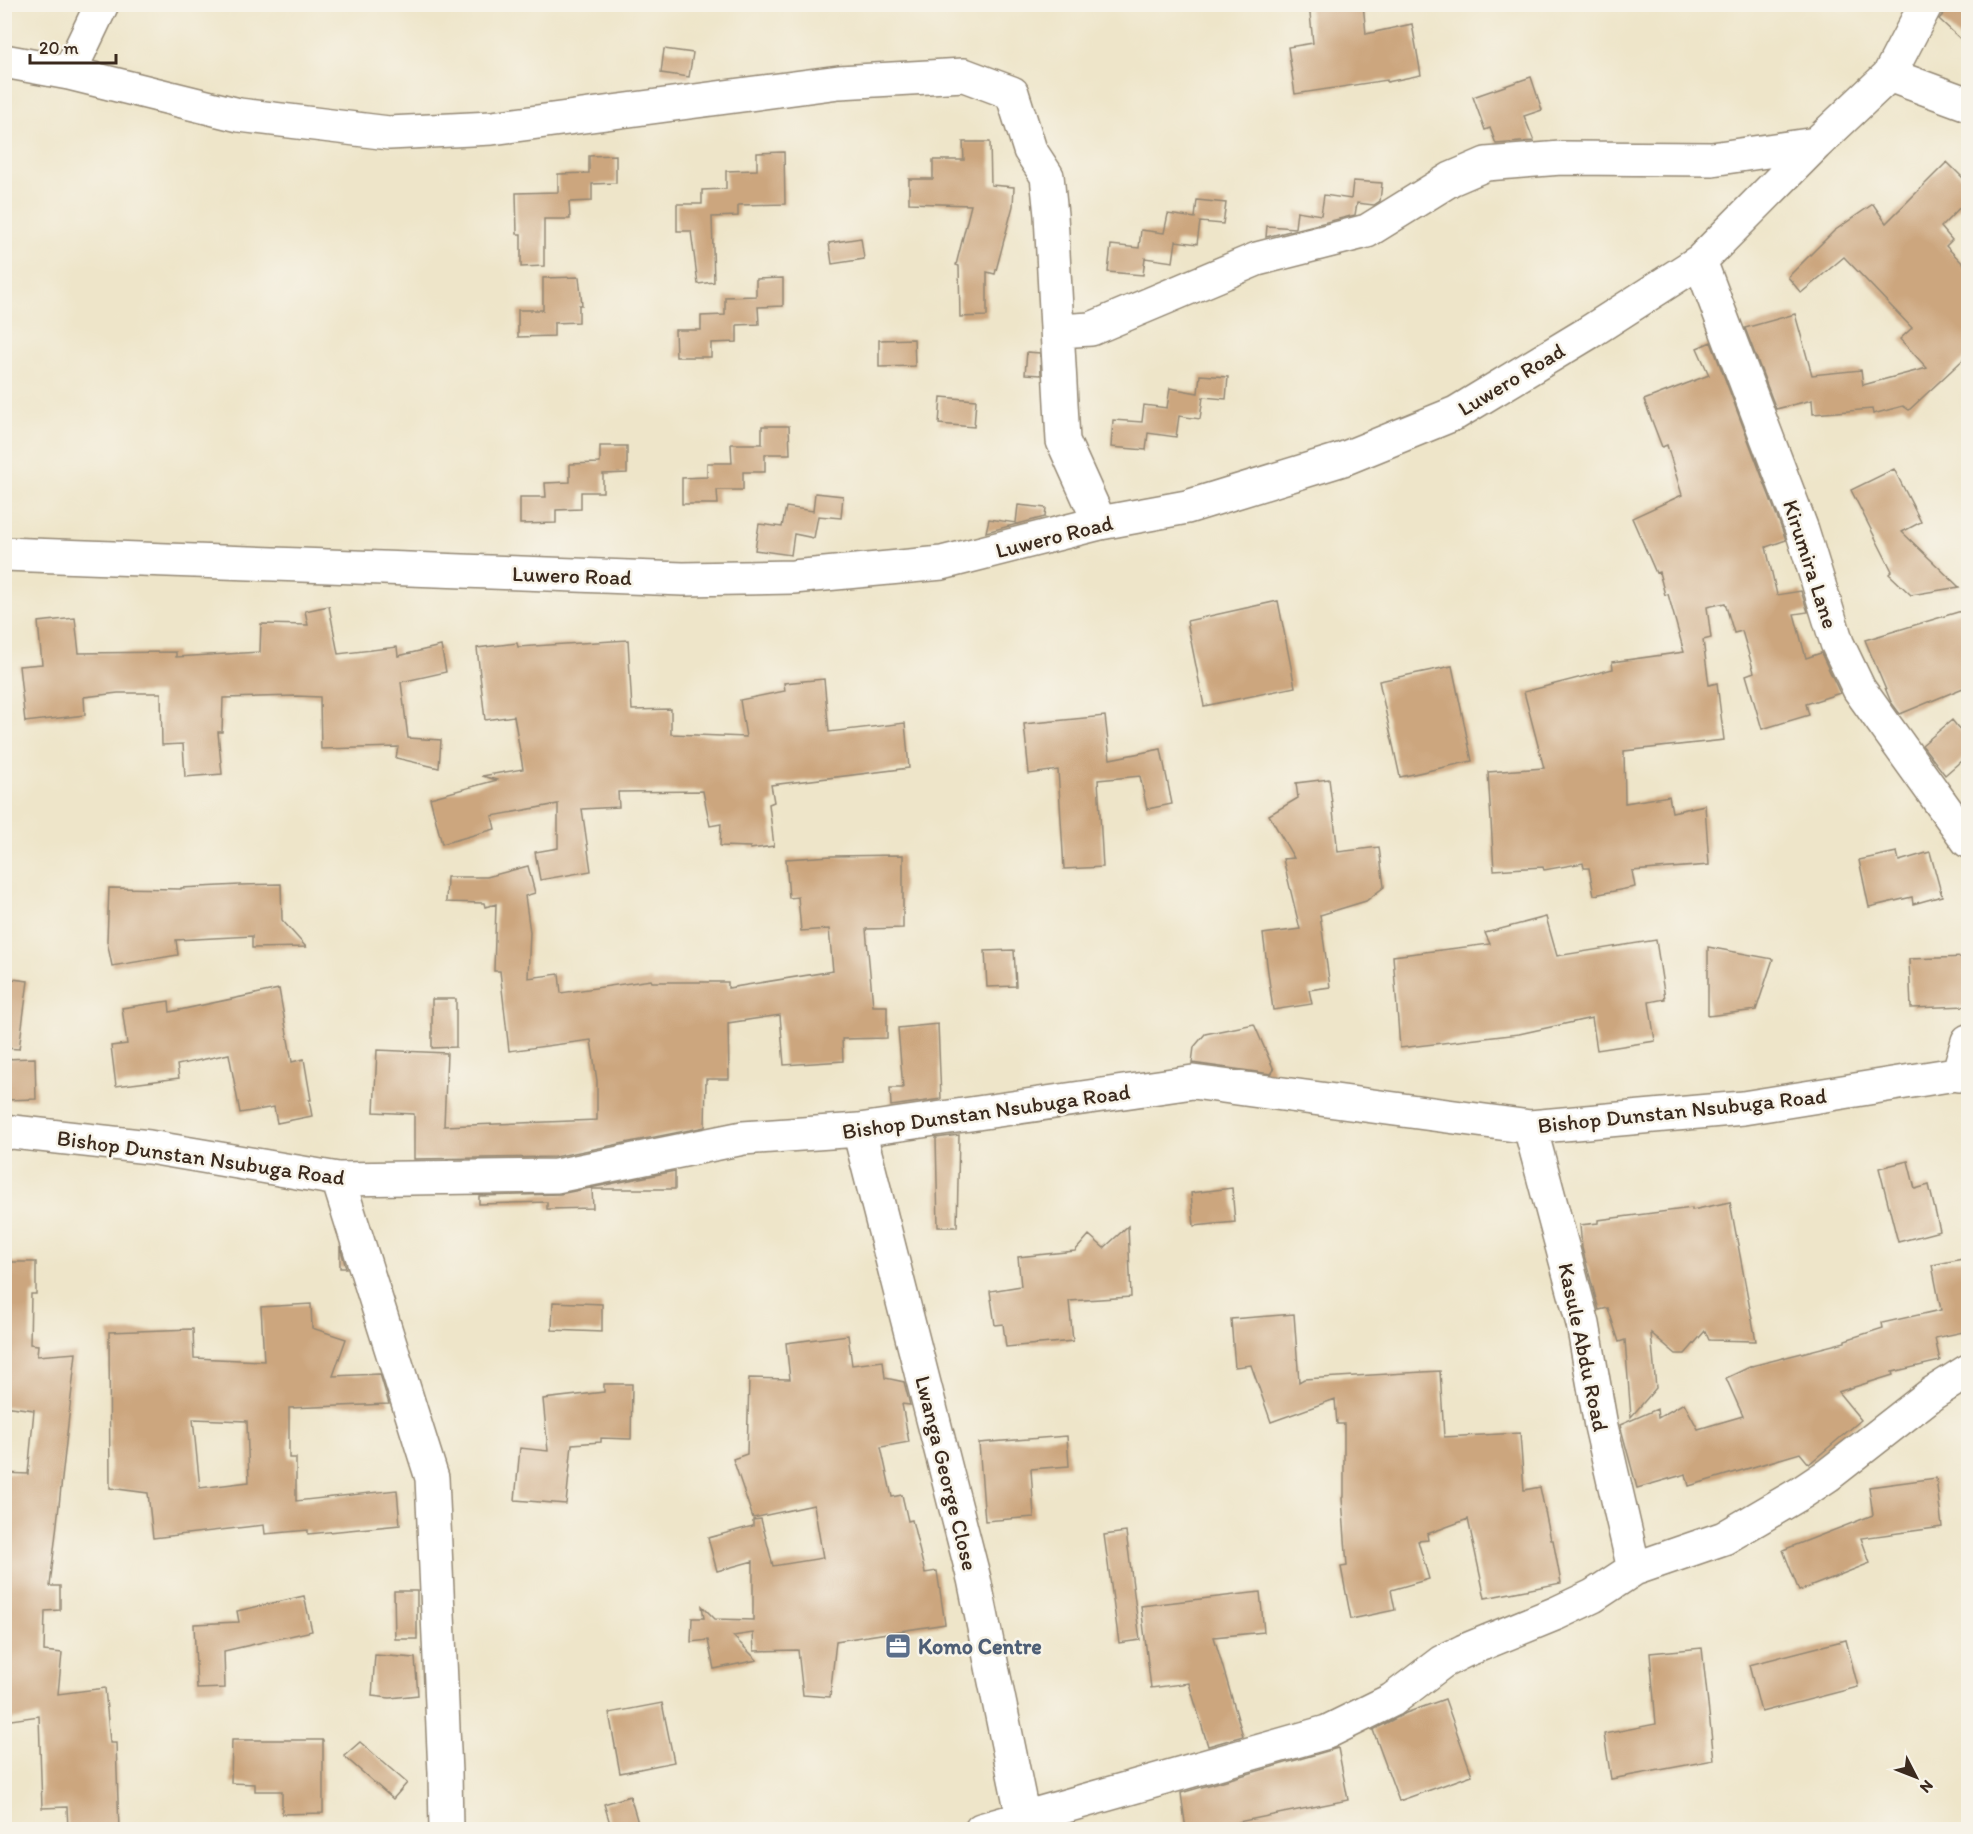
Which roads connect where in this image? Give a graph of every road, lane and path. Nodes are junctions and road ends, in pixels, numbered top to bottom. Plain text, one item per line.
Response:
1 (102, 4) edge
2 (1926, 4) edge
3 (4, 61) edge
4 (69, 73) junction
5 (1889, 75) junction
6 (1968, 104) edge
7 (1816, 144) junction
8 (1700, 261) junction
9 (1058, 331) junction
10 (1100, 523) junction
11 (4, 554) edge
12 (1968, 842) edge
13 (1968, 1041) edge
14 (1963, 1074) edge
15 (1530, 1127) junction
16 (859, 1130) junction
17 (4, 1133) edge
18 (338, 1179) junction
19 (1968, 1371) edge
20 (1634, 1569) junction
21 (1023, 1818) junction
22 (446, 1830) edge
23 (981, 1830) edge

1 - 4 street
2 - 5 street, Luwero Road
3 - 4 street
4 - 9 street
5 - 6 street
5 - 7 street, Luwero Road
7 - 8 street, Luwero Road
7 - 9 street
8 - 10 street, Luwero Road
8 - 12 street, Kirumira Lane
9 - 10 street
10 - 11 street, Luwero Road
13 - 14 street
14 - 15 street, Bishop Dunstan Nsubuga Road
15 - 16 street, Bishop Dunstan Nsubuga Road
15 - 20 street, Kasule Abdu Road
16 - 18 street, Bishop Dunstan Nsubuga Road
16 - 21 street, Lwanga George Close
17 - 18 street, Bishop Dunstan Nsubuga Road
18 - 22 street
19 - 20 street
20 - 21 street
21 - 23 street

